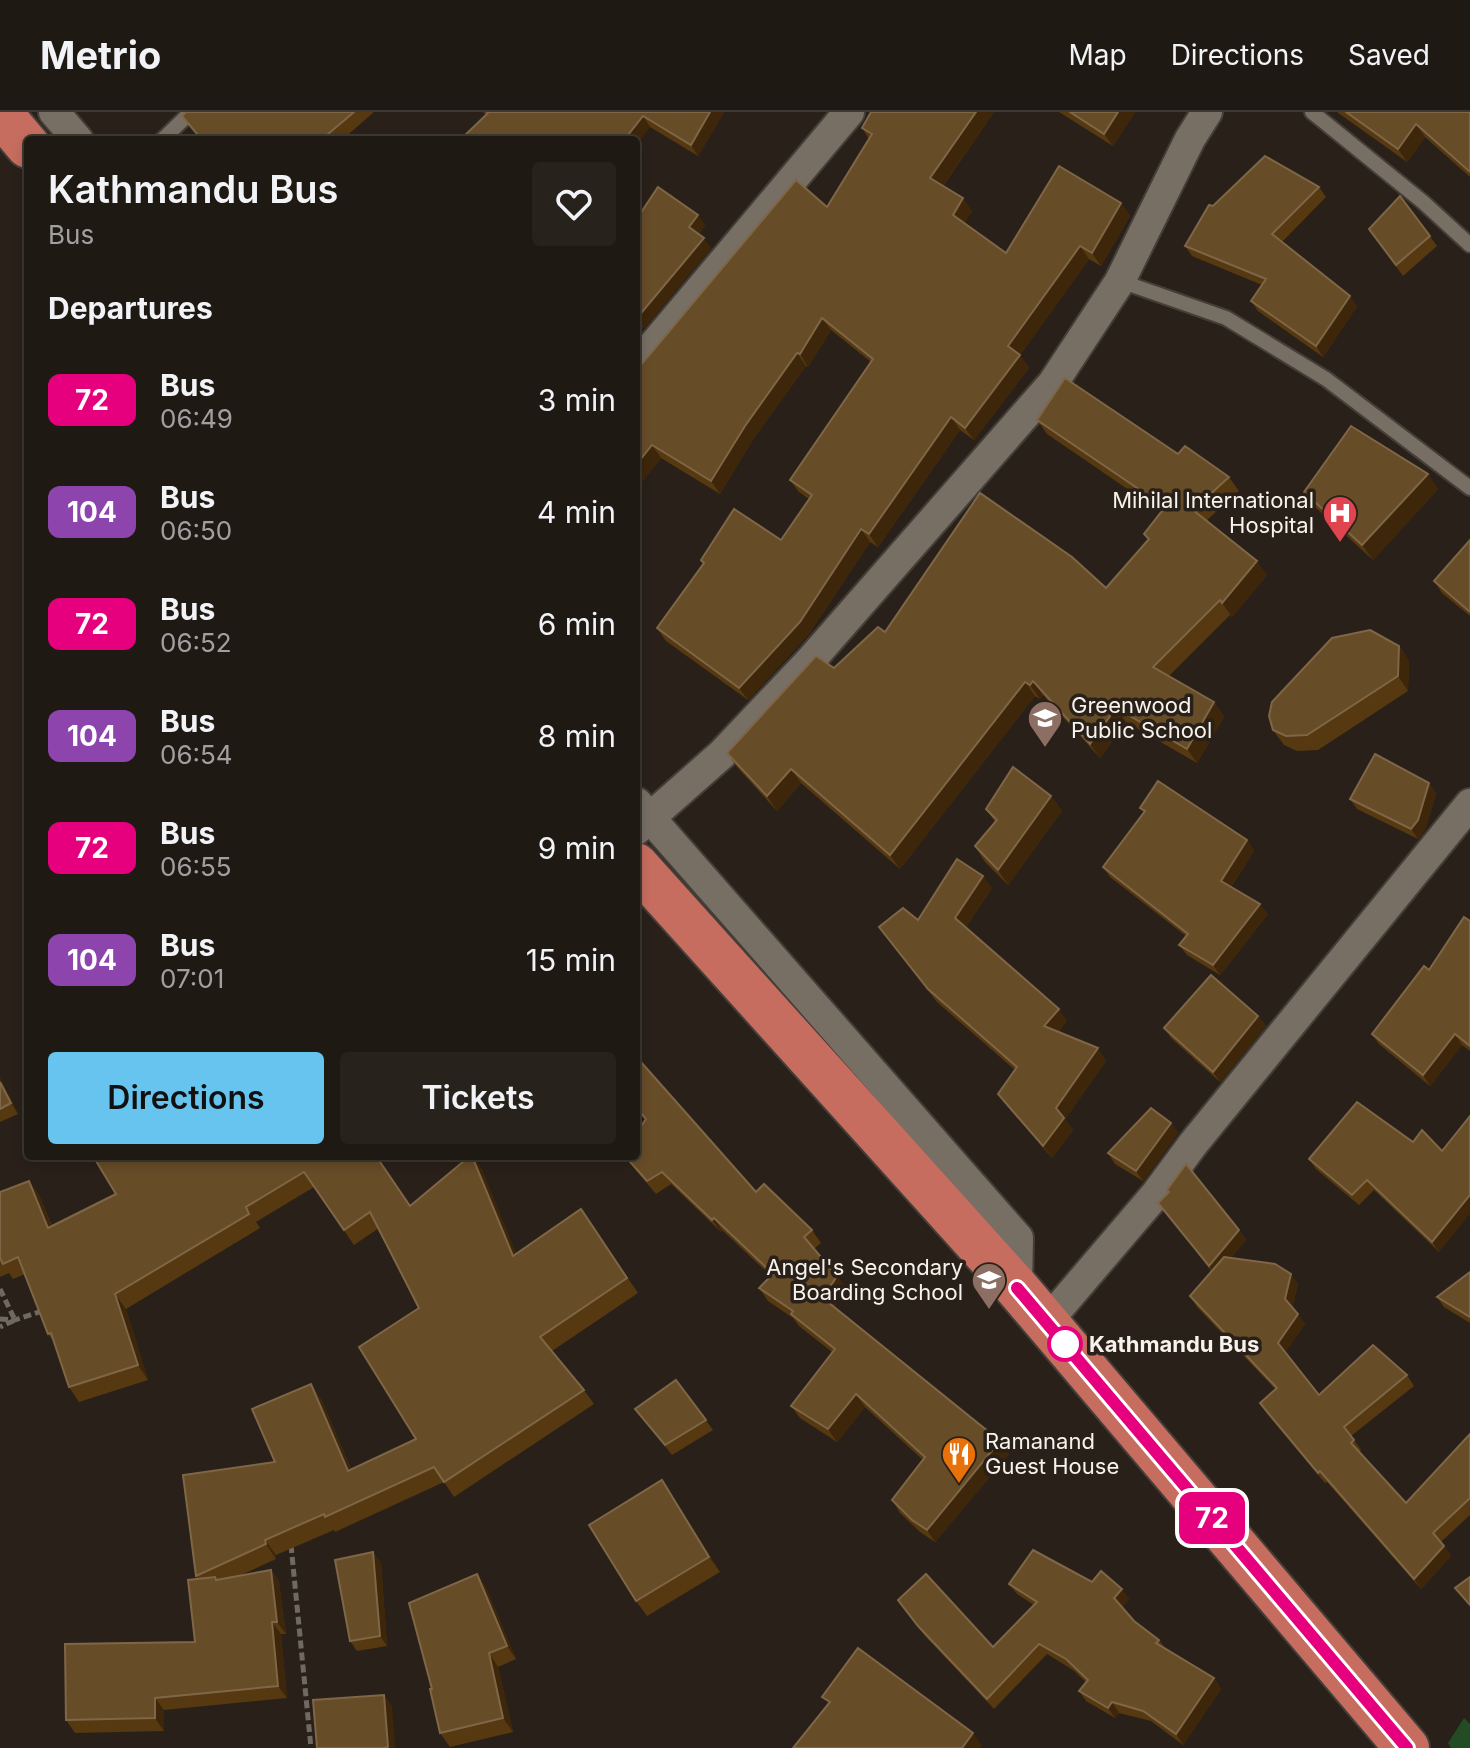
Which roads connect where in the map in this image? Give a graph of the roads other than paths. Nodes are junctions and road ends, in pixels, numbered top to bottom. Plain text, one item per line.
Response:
1 (54, 112) edge
2 (191, 112) edge
3 (849, 112) edge
4 (1207, 112) edge
5 (1312, 112) edge
6 (0, 113) edge
7 (75, 136) edge
8 (166, 136) edge
9 (24, 141) edge
10 (1470, 245) edge
11 (1120, 281) junction
12 (640, 361) edge
13 (1470, 488) edge
14 (1470, 804) edge
15 (640, 816) edge
16 (640, 869) edge
17 (1017, 1288) junction
18 (1046, 1323) junction
19 (1407, 1748) edge

1 - 7 street
2 - 8 lane
3 - 12 street
4 - 11 street
5 - 10 lane
6 - 9 highway
11 - 13 lane
11 - 15 street
14 - 18 street
15 - 17 street
16 - 17 highway
17 - 18 highway
18 - 19 highway

